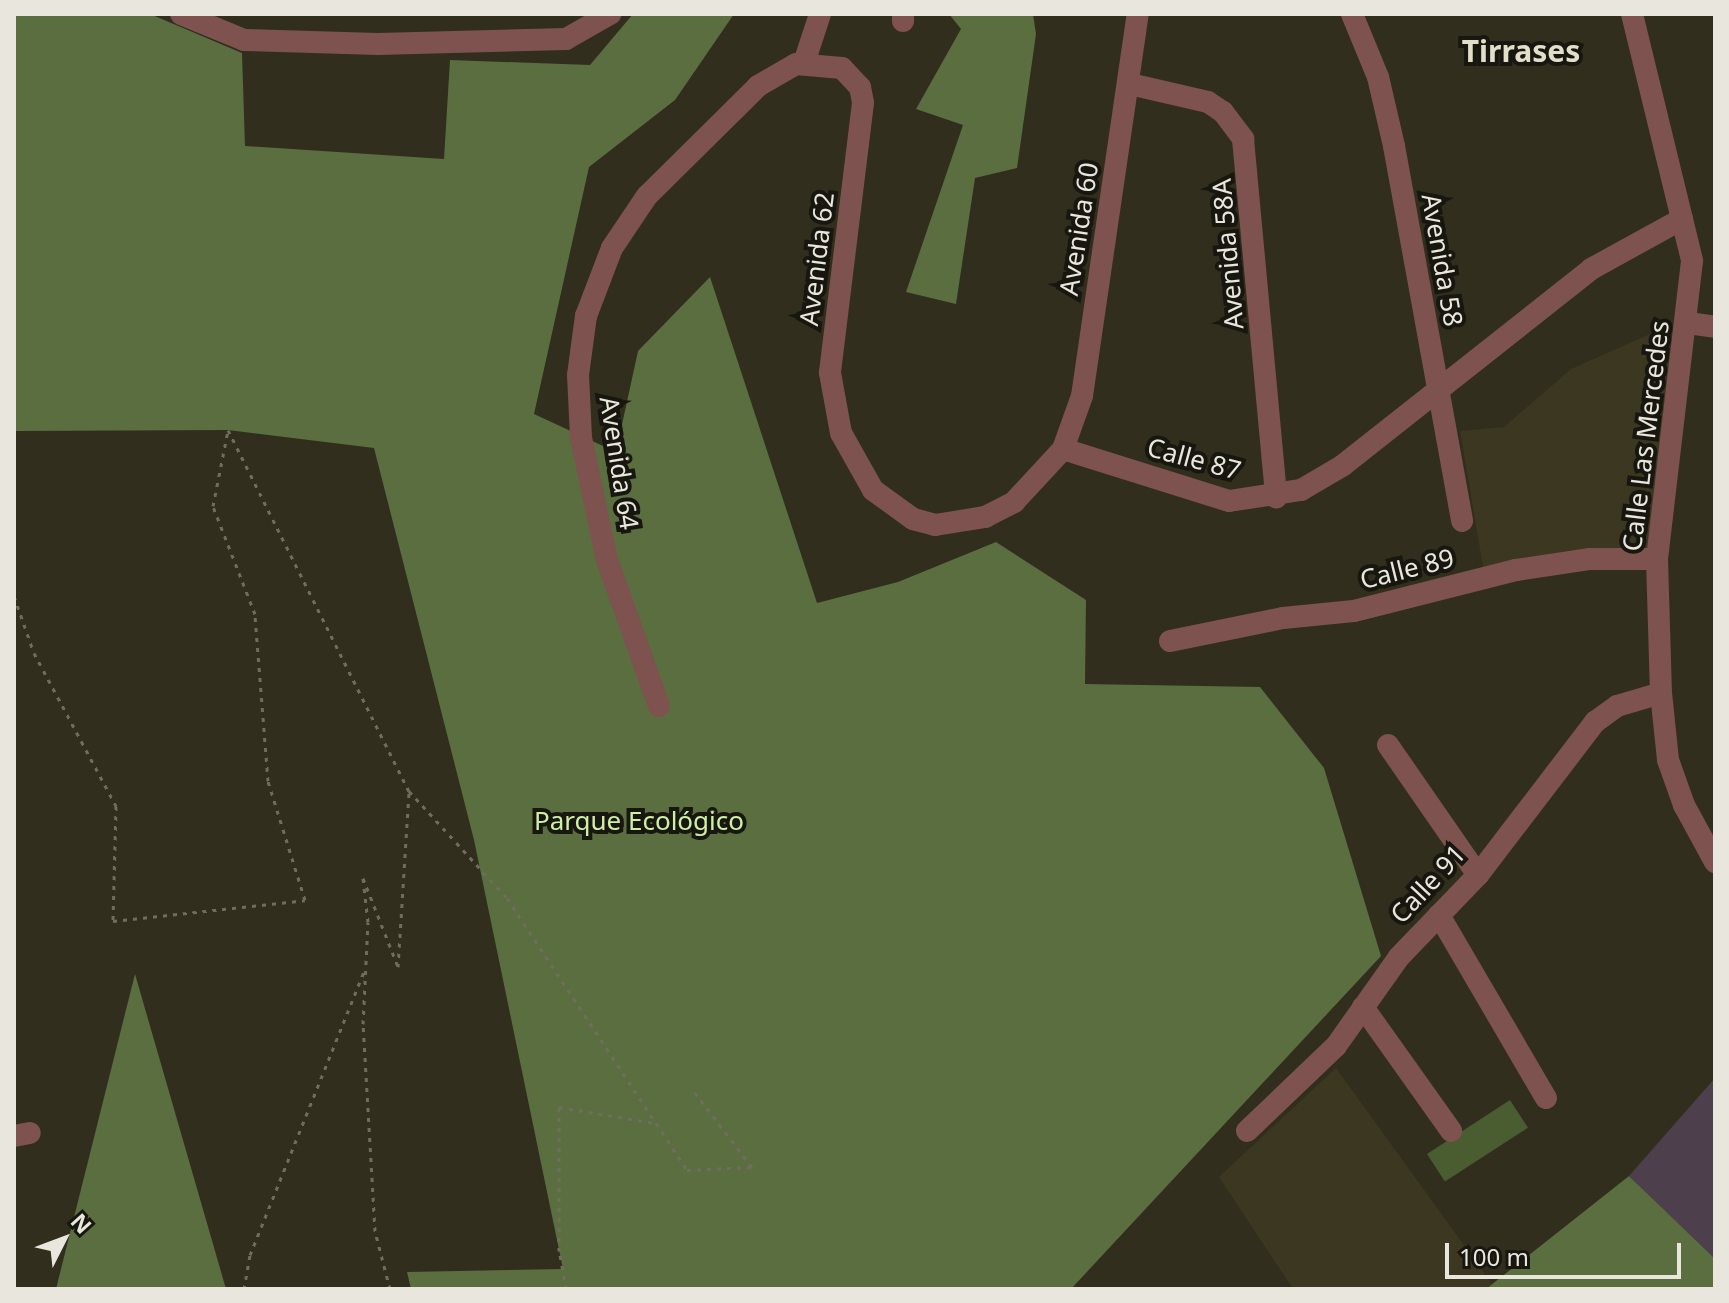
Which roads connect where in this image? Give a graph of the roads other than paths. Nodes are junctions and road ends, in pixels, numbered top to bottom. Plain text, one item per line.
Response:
1 (181, 14) edge
2 (610, 14) edge
3 (820, 14) edge
4 (1138, 14) edge
5 (1352, 14) edge
6 (1632, 14) edge
7 (804, 63) junction
8 (1130, 84) junction
9 (1682, 219) junction
10 (1688, 323) junction
11 (1715, 327) edge
12 (1437, 388) junction
13 (1063, 449) junction
14 (1276, 497) junction
15 (1462, 521) dead end
16 (1657, 559) junction
17 (1170, 641) dead end
18 (1661, 693) junction
19 (659, 706) dead end
20 (1388, 745) dead end
21 (1715, 862) edge
22 (1478, 875) junction
23 (1439, 915) junction
24 (1363, 1007) junction
25 (1546, 1098) dead end
26 (1247, 1131) dead end
27 (1451, 1131) dead end

1 - 2 street
3 - 7 street
4 - 8 street, Avenida 60
5 - 12 street, Avenida 58
6 - 9 street, Calle Las Mercedes
7 - 13 street, Avenida 62
7 - 19 street, Avenida 64
8 - 13 street, Avenida 60
8 - 14 street, Avenida 58A
9 - 10 street, Calle Las Mercedes
9 - 12 street, Calle 87
10 - 11 street
10 - 16 street, Calle Las Mercedes
12 - 14 street, Calle 87
12 - 15 street, Avenida 58
13 - 14 street, Calle 87
16 - 17 street, Calle 89
16 - 18 street, Calle Las Mercedes
18 - 21 street, Calle Las Mercedes
18 - 22 street, Calle 91
20 - 22 street
22 - 23 street, Calle 91
23 - 24 street, Calle 91
23 - 25 street
24 - 26 street, Calle 91
24 - 27 street

